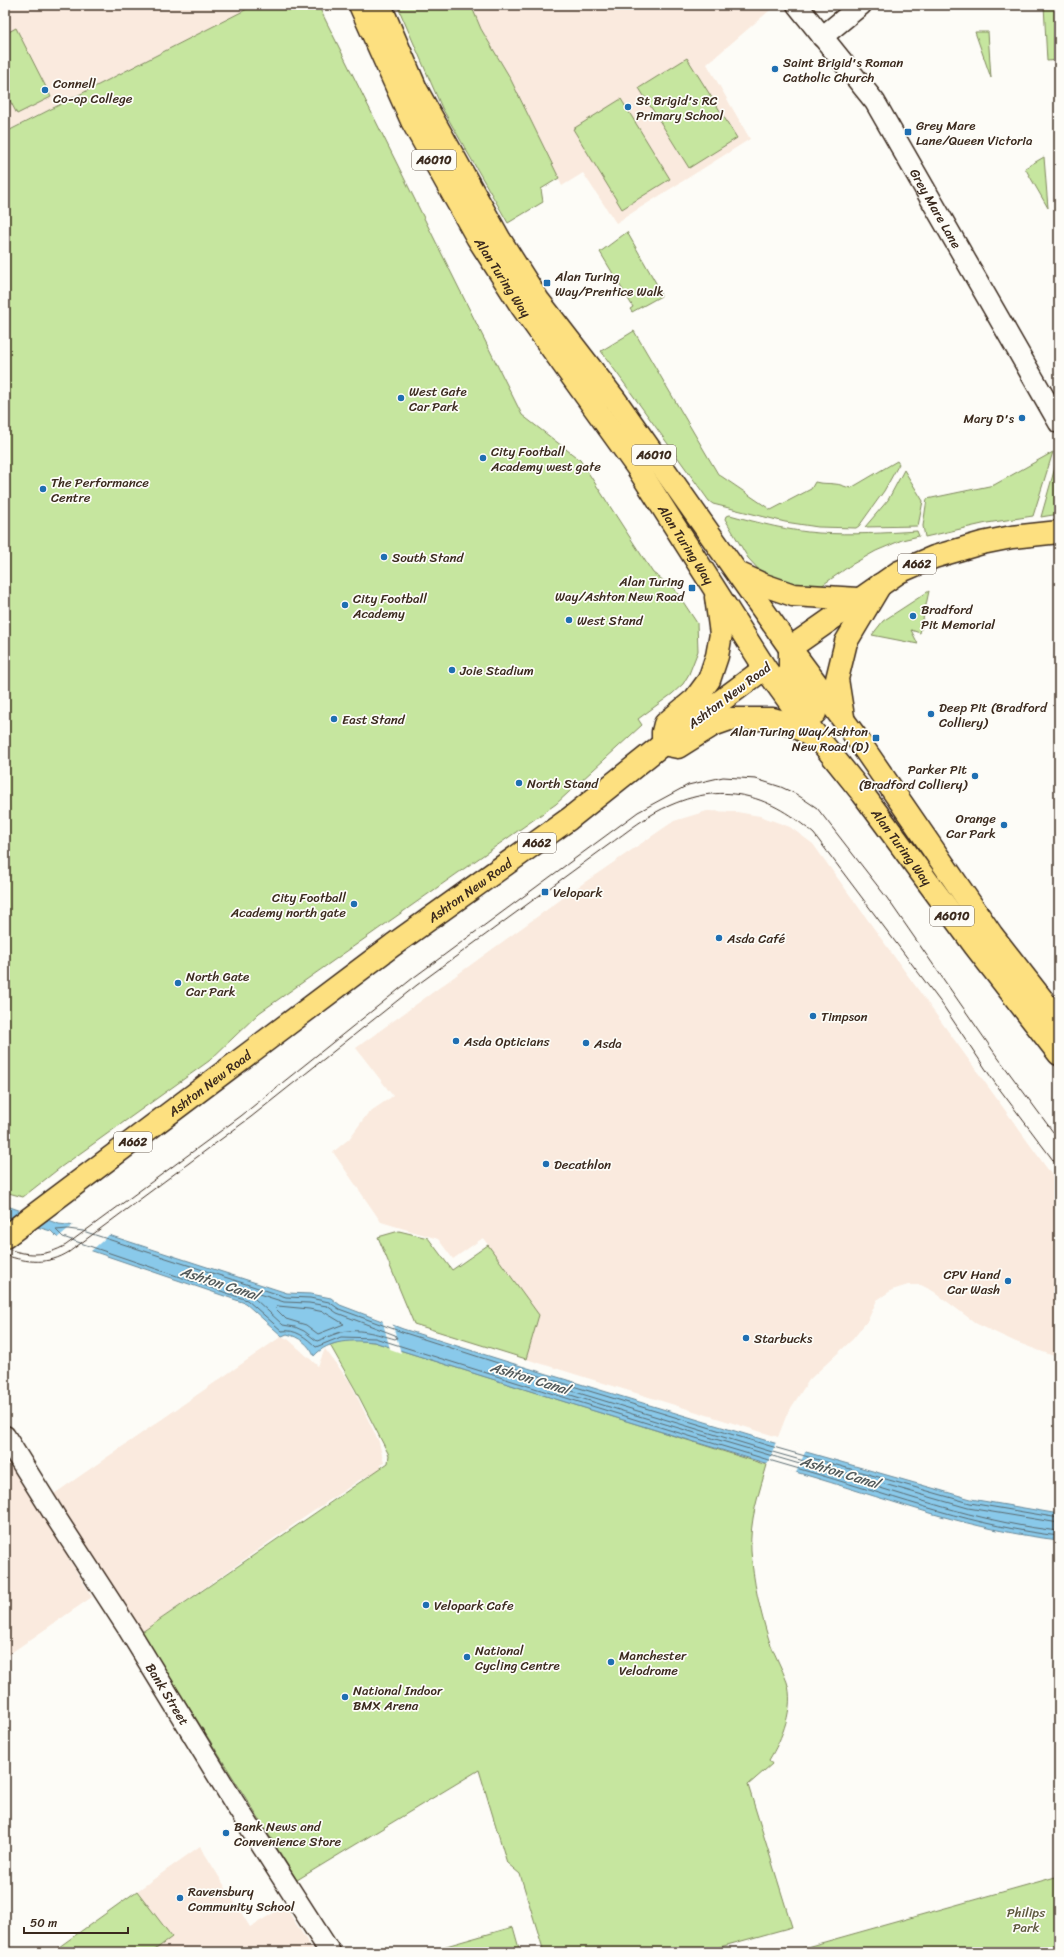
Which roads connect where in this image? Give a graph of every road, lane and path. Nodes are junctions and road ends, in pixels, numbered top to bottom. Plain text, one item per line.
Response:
1 (360, 5) edge
2 (380, 5) edge
3 (797, 5) edge
4 (861, 5) edge
5 (822, 37) junction
6 (1059, 423) edge
7 (662, 466) junction
8 (1059, 532) edge
9 (739, 574) junction
10 (880, 585) junction
11 (714, 588) junction
12 (858, 599) junction
13 (790, 648) junction
14 (765, 668) junction
15 (843, 719) junction
16 (663, 744) junction
17 (823, 744) junction
18 (863, 794) junction
19 (1059, 1021) edge
20 (1059, 1054) edge
21 (7, 1236) edge
22 (5, 1436) edge
23 (330, 1952) edge

1 - 11 main road, Alan Turing Way / A6010
2 - 7 main road, Alan Turing Way / A6010
3 - 5 street, Grey Mare Lane
4 - 5 street
5 - 6 street, Grey Mare Lane
7 - 9 main road, Alan Turing Way / A6010
7 - 14 main road
8 - 10 main road, Ashton New Road / A662
9 - 12 main road
9 - 13 main road, Alan Turing Way / A6010
10 - 12 main road, Ashton New Road / A662
10 - 15 main road
11 - 14 main road, Alan Turing Way / A6010
11 - 16 main road
12 - 13 main road, Ashton New Road / A662
13 - 14 main road, Ashton New Road
13 - 15 main road, Alan Turing Way / A6010
13 - 18 main road
14 - 16 main road, Ashton New Road / A662
14 - 17 main road, Alan Turing Way / A6010
15 - 19 main road, Alan Turing Way / A6010
16 - 17 main road
16 - 21 main road, Ashton New Road / A662
17 - 18 main road, Alan Turing Way / A6010
18 - 20 main road, Alan Turing Way / A6010
22 - 23 street, Bank Street

